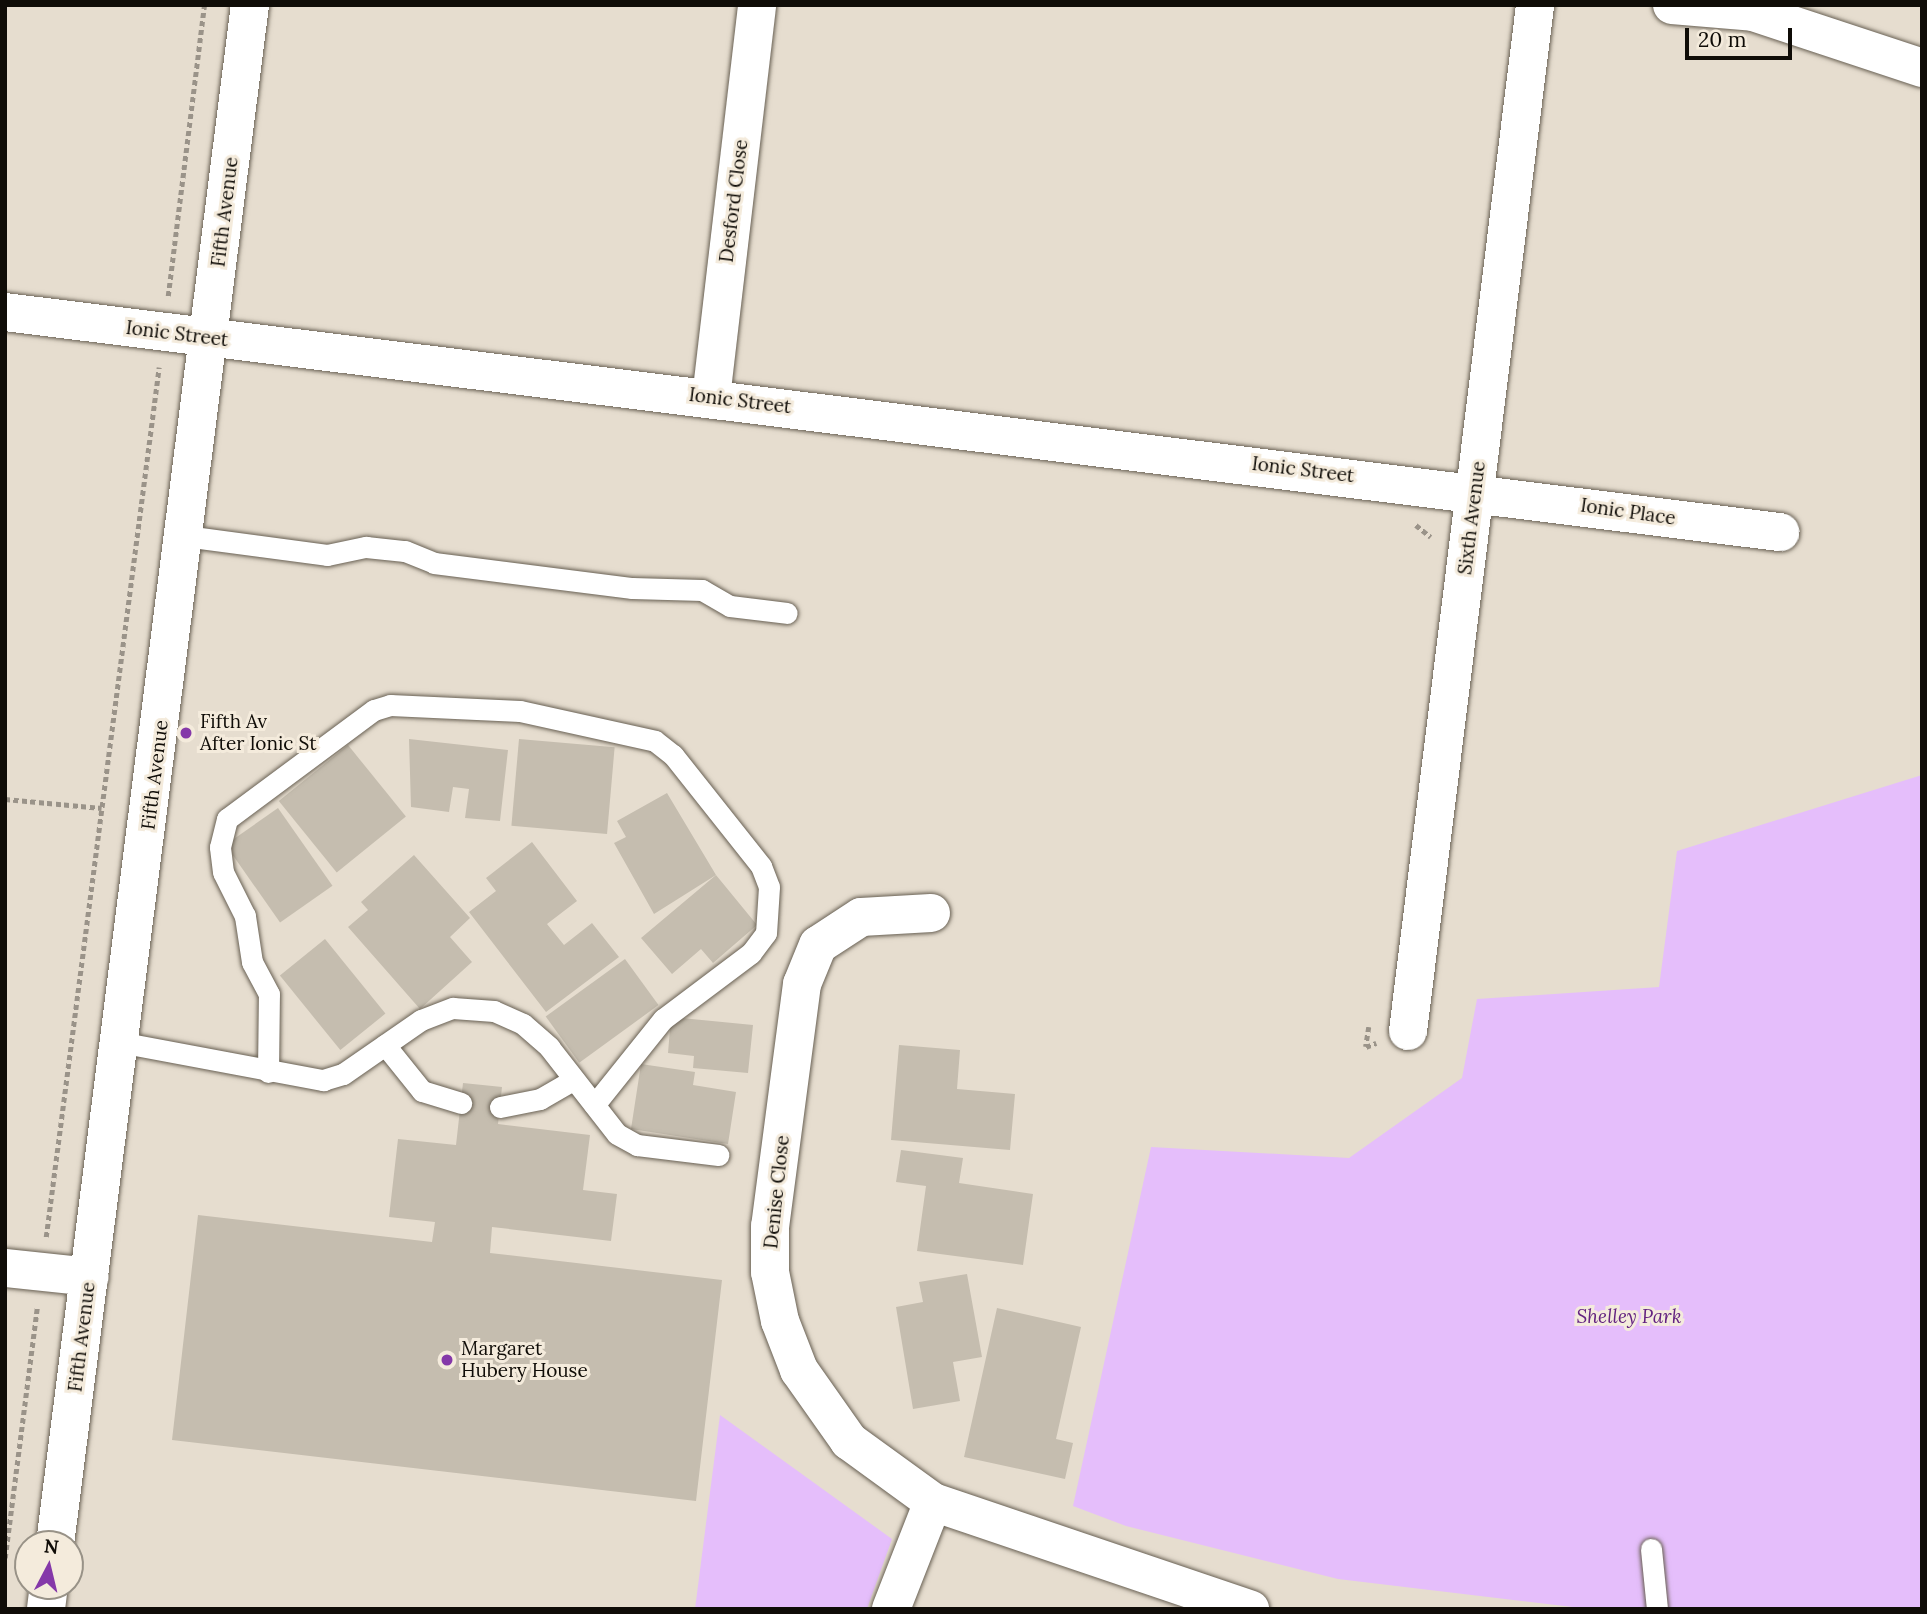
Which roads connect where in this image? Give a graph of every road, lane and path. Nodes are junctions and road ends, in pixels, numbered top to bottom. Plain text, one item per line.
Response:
1 (204, 5) edge
2 (250, 5) edge
3 (757, 5) edge
4 (1535, 5) edge
5 (1672, 5) edge
6 (1922, 68) edge
7 (5, 312) edge
8 (163, 332) junction
9 (210, 338) junction
10 (711, 398) junction
11 (1475, 492) junction
12 (1780, 532) dead end
13 (185, 536) junction
14 (787, 613) dead end
15 (5, 799) edge
16 (102, 808) junction
17 (931, 913) dead end
18 (1408, 1031) dead end
19 (119, 1042) junction
20 (385, 1045) junction
21 (268, 1072) junction
22 (574, 1079) junction
23 (461, 1103) dead end
24 (594, 1105) junction
25 (500, 1107) dead end
26 (718, 1155) dead end
27 (30, 1263) edge
28 (90, 1277) junction
29 (933, 1502) junction
30 (57, 1530) edge
31 (1651, 1549) dead end
32 (5, 1558) edge
33 (891, 1609) edge
34 (1250, 1609) edge
35 (1657, 1609) edge

1 - 8 path
2 - 9 street, Fifth Avenue
3 - 10 street, Desford Close
4 - 11 street, Sixth Avenue
5 - 6 street
7 - 8 street, Ionic Street
8 - 9 street, Ionic Street
8 - 16 path
9 - 10 street, Ionic Street
9 - 13 street, Fifth Avenue
10 - 11 street, Ionic Street
11 - 12 street, Ionic Place
11 - 18 street, Sixth Avenue
13 - 14 lane
13 - 19 street, Fifth Avenue
15 - 16 path
16 - 27 path
17 - 29 street, Denise Close
19 - 21 lane
19 - 28 street, Fifth Avenue
20 - 21 lane
20 - 22 lane
20 - 23 lane
21 - 24 lane
22 - 24 lane
22 - 25 lane
24 - 26 lane
27 - 28 street
27 - 32 path
28 - 30 street, Fifth Avenue
29 - 33 street
29 - 34 street, Denise Close
31 - 35 lane

